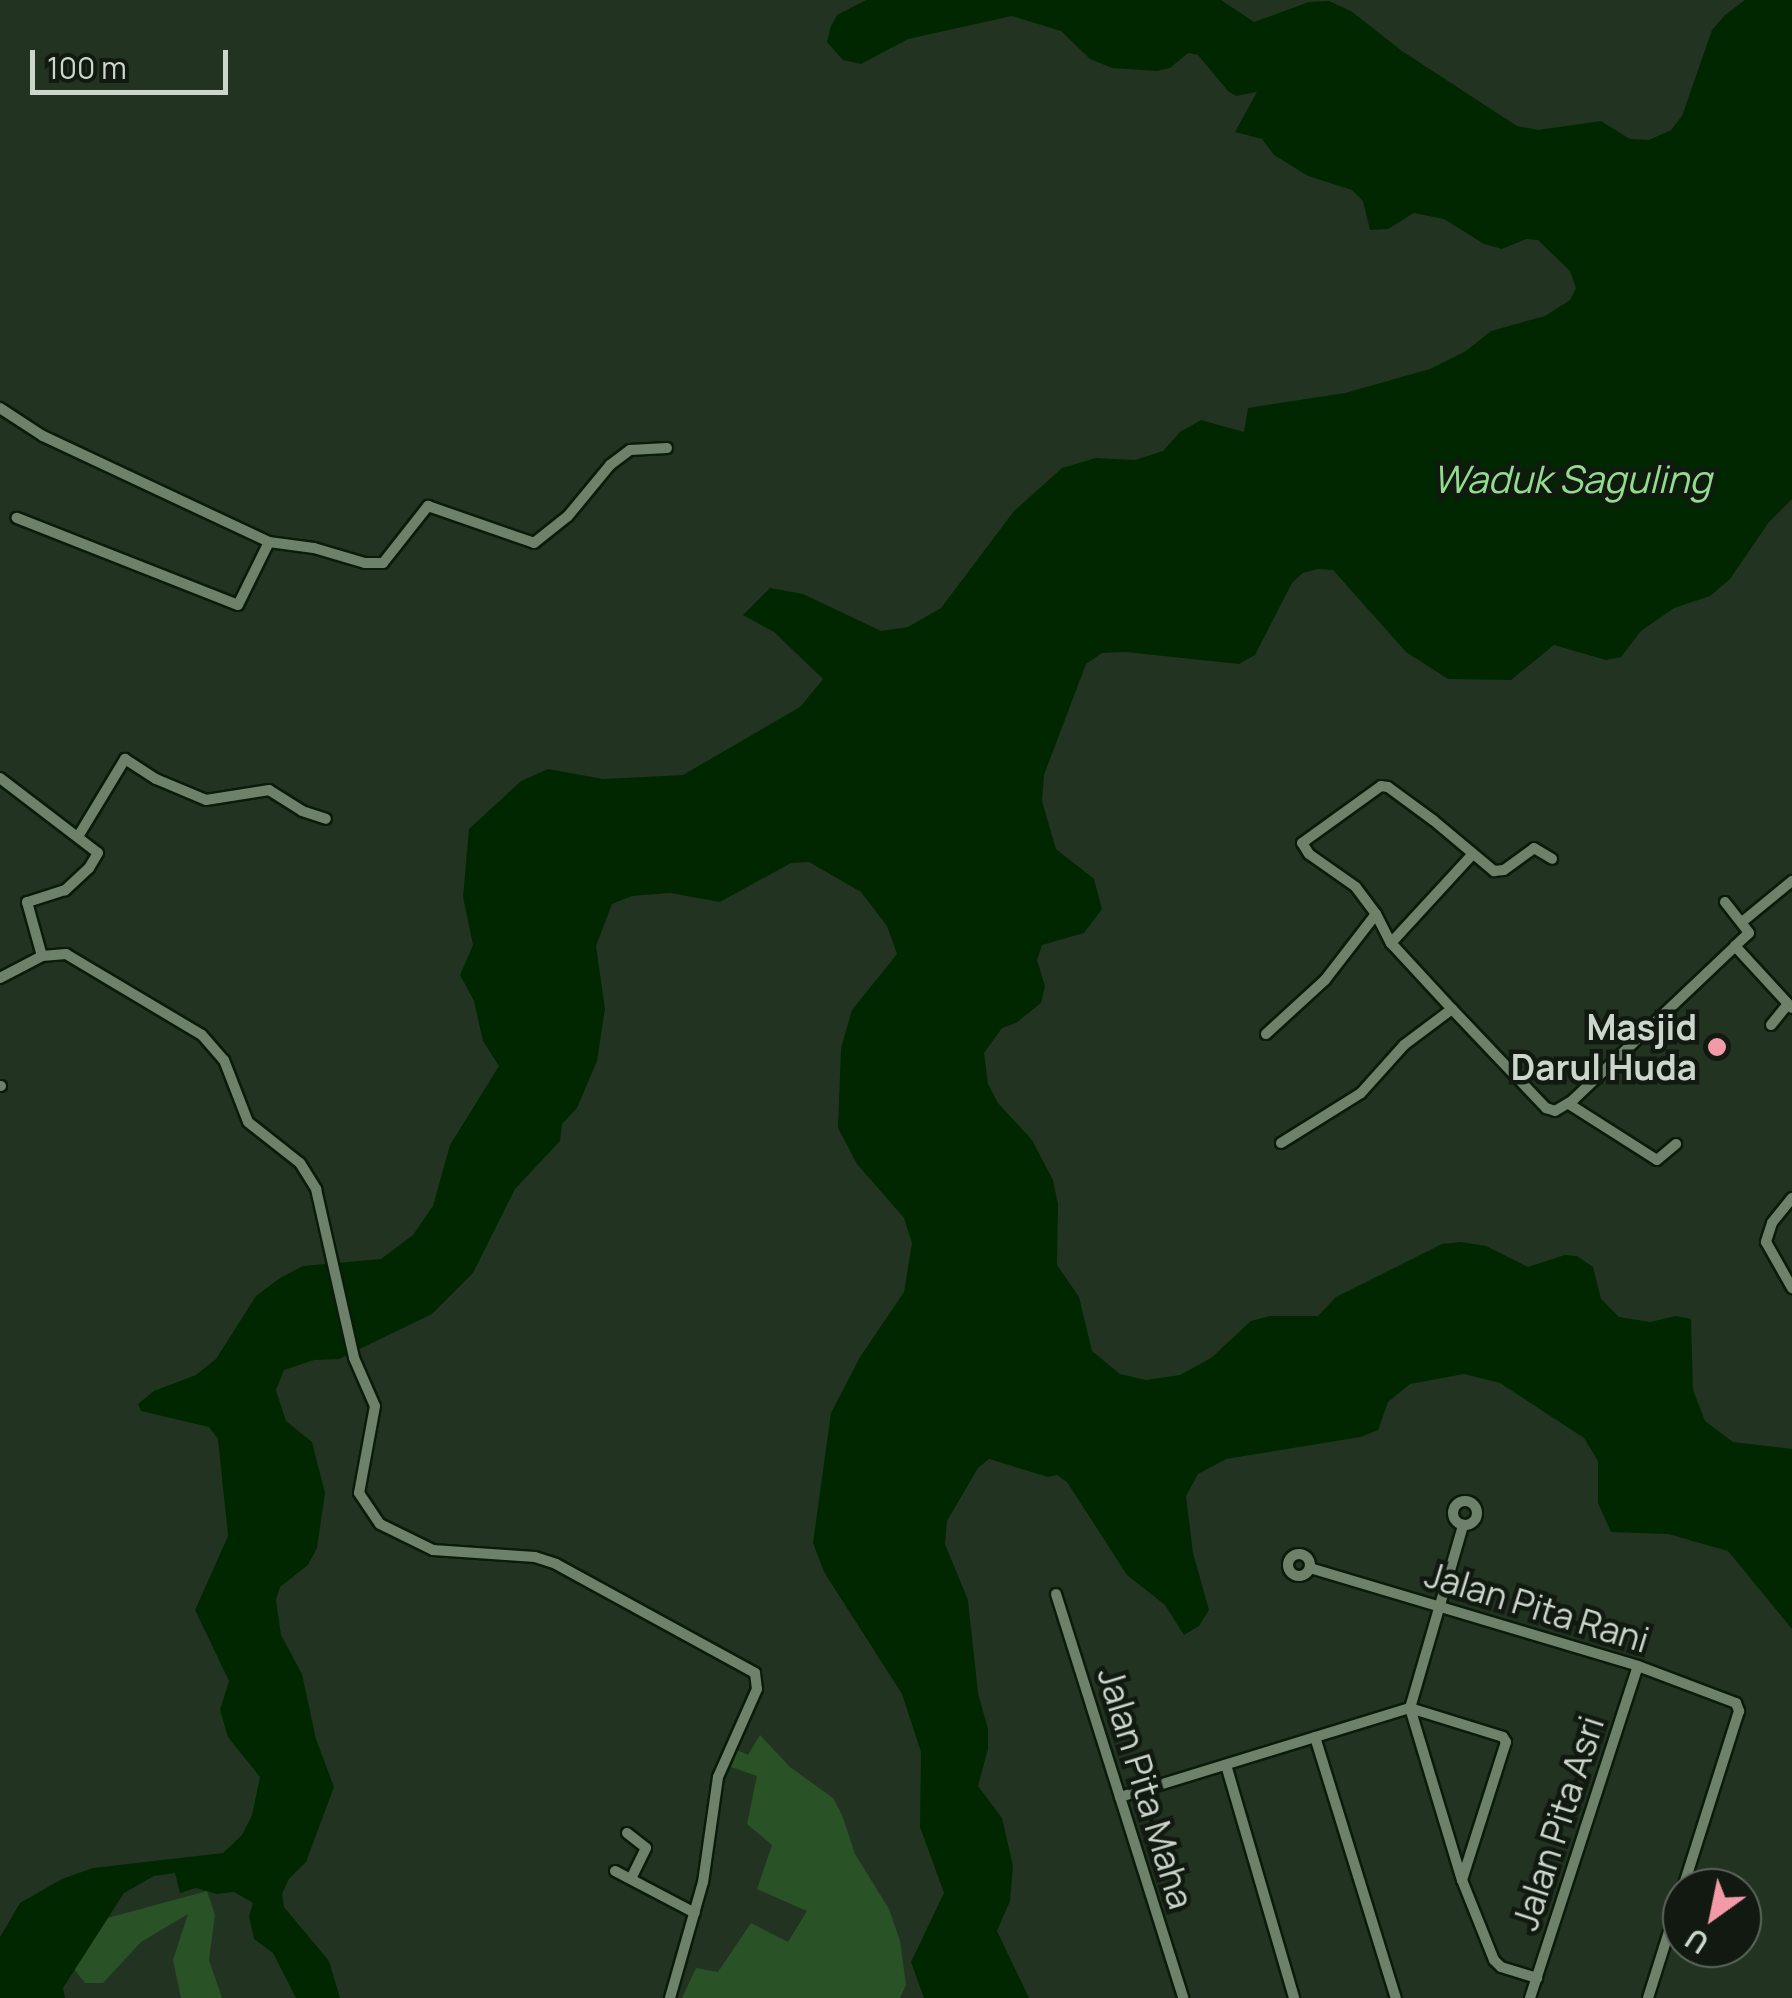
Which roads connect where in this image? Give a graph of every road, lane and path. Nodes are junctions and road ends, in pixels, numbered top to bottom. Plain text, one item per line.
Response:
1 (0, 408) edge
2 (667, 448) dead end
3 (17, 518) dead end
4 (269, 542) junction
5 (0, 778) edge
6 (326, 819) dead end
7 (78, 835) junction
8 (1472, 855) junction
9 (1552, 858) dead end
10 (1792, 881) edge
11 (1724, 902) dead end
12 (1376, 914) junction
13 (1742, 922) junction
14 (1391, 943) junction
15 (1735, 946) junction
16 (42, 956) junction
17 (0, 978) edge
18 (1790, 1006) edge
19 (1452, 1010) junction
20 (1771, 1025) dead end
21 (1266, 1034) dead end
22 (1568, 1104) junction
23 (1281, 1143) dead end
24 (1676, 1144) dead end
25 (1792, 1198) edge
26 (1792, 1288) edge
27 (1462, 1525) dead end
28 (1310, 1568) dead end
29 (1056, 1594) dead end
30 (1442, 1606) junction
31 (1638, 1666) junction
32 (1410, 1708) junction
33 (1315, 1738) junction
34 (1226, 1765) junction
35 (1120, 1797) junction
36 (627, 1833) dead end
37 (1689, 1868) edge
38 (616, 1872) dead end
39 (631, 1879) junction
40 (1462, 1880) junction
41 (695, 1913) junction
42 (1662, 1953) edge
43 (1537, 1978) junction
44 (670, 1998) edge
45 (1183, 1998) edge
46 (1294, 1998) edge
47 (1396, 1998) edge
48 (1530, 1998) edge
49 (1648, 1998) edge

1 - 4 street
2 - 4 street
3 - 4 street
5 - 7 street
6 - 7 street
7 - 16 street
8 - 9 street
8 - 12 street
8 - 14 street
10 - 13 street
11 - 13 street
12 - 14 street
12 - 21 street
13 - 15 street
14 - 19 street
15 - 18 street
15 - 22 street
16 - 17 street
16 - 41 street
18 - 20 street
19 - 22 street
19 - 23 street
22 - 24 street
25 - 26 street
27 - 30 street
28 - 30 street, Jalan Pita Rani
29 - 35 street, Jalan Pita Maha
30 - 31 street, Jalan Pita Rani
30 - 32 street
31 - 37 street, Jalan Pita Rani
31 - 43 street, Jalan Pita Asri
32 - 33 street
32 - 40 street
32 - 40 street
33 - 34 street
33 - 47 street
34 - 35 street
34 - 46 street
35 - 45 street, Jalan Pita Maha
36 - 39 street
38 - 39 street
39 - 41 street
40 - 43 street
41 - 44 street
42 - 49 street
43 - 48 street, Jalan Pita Asri

